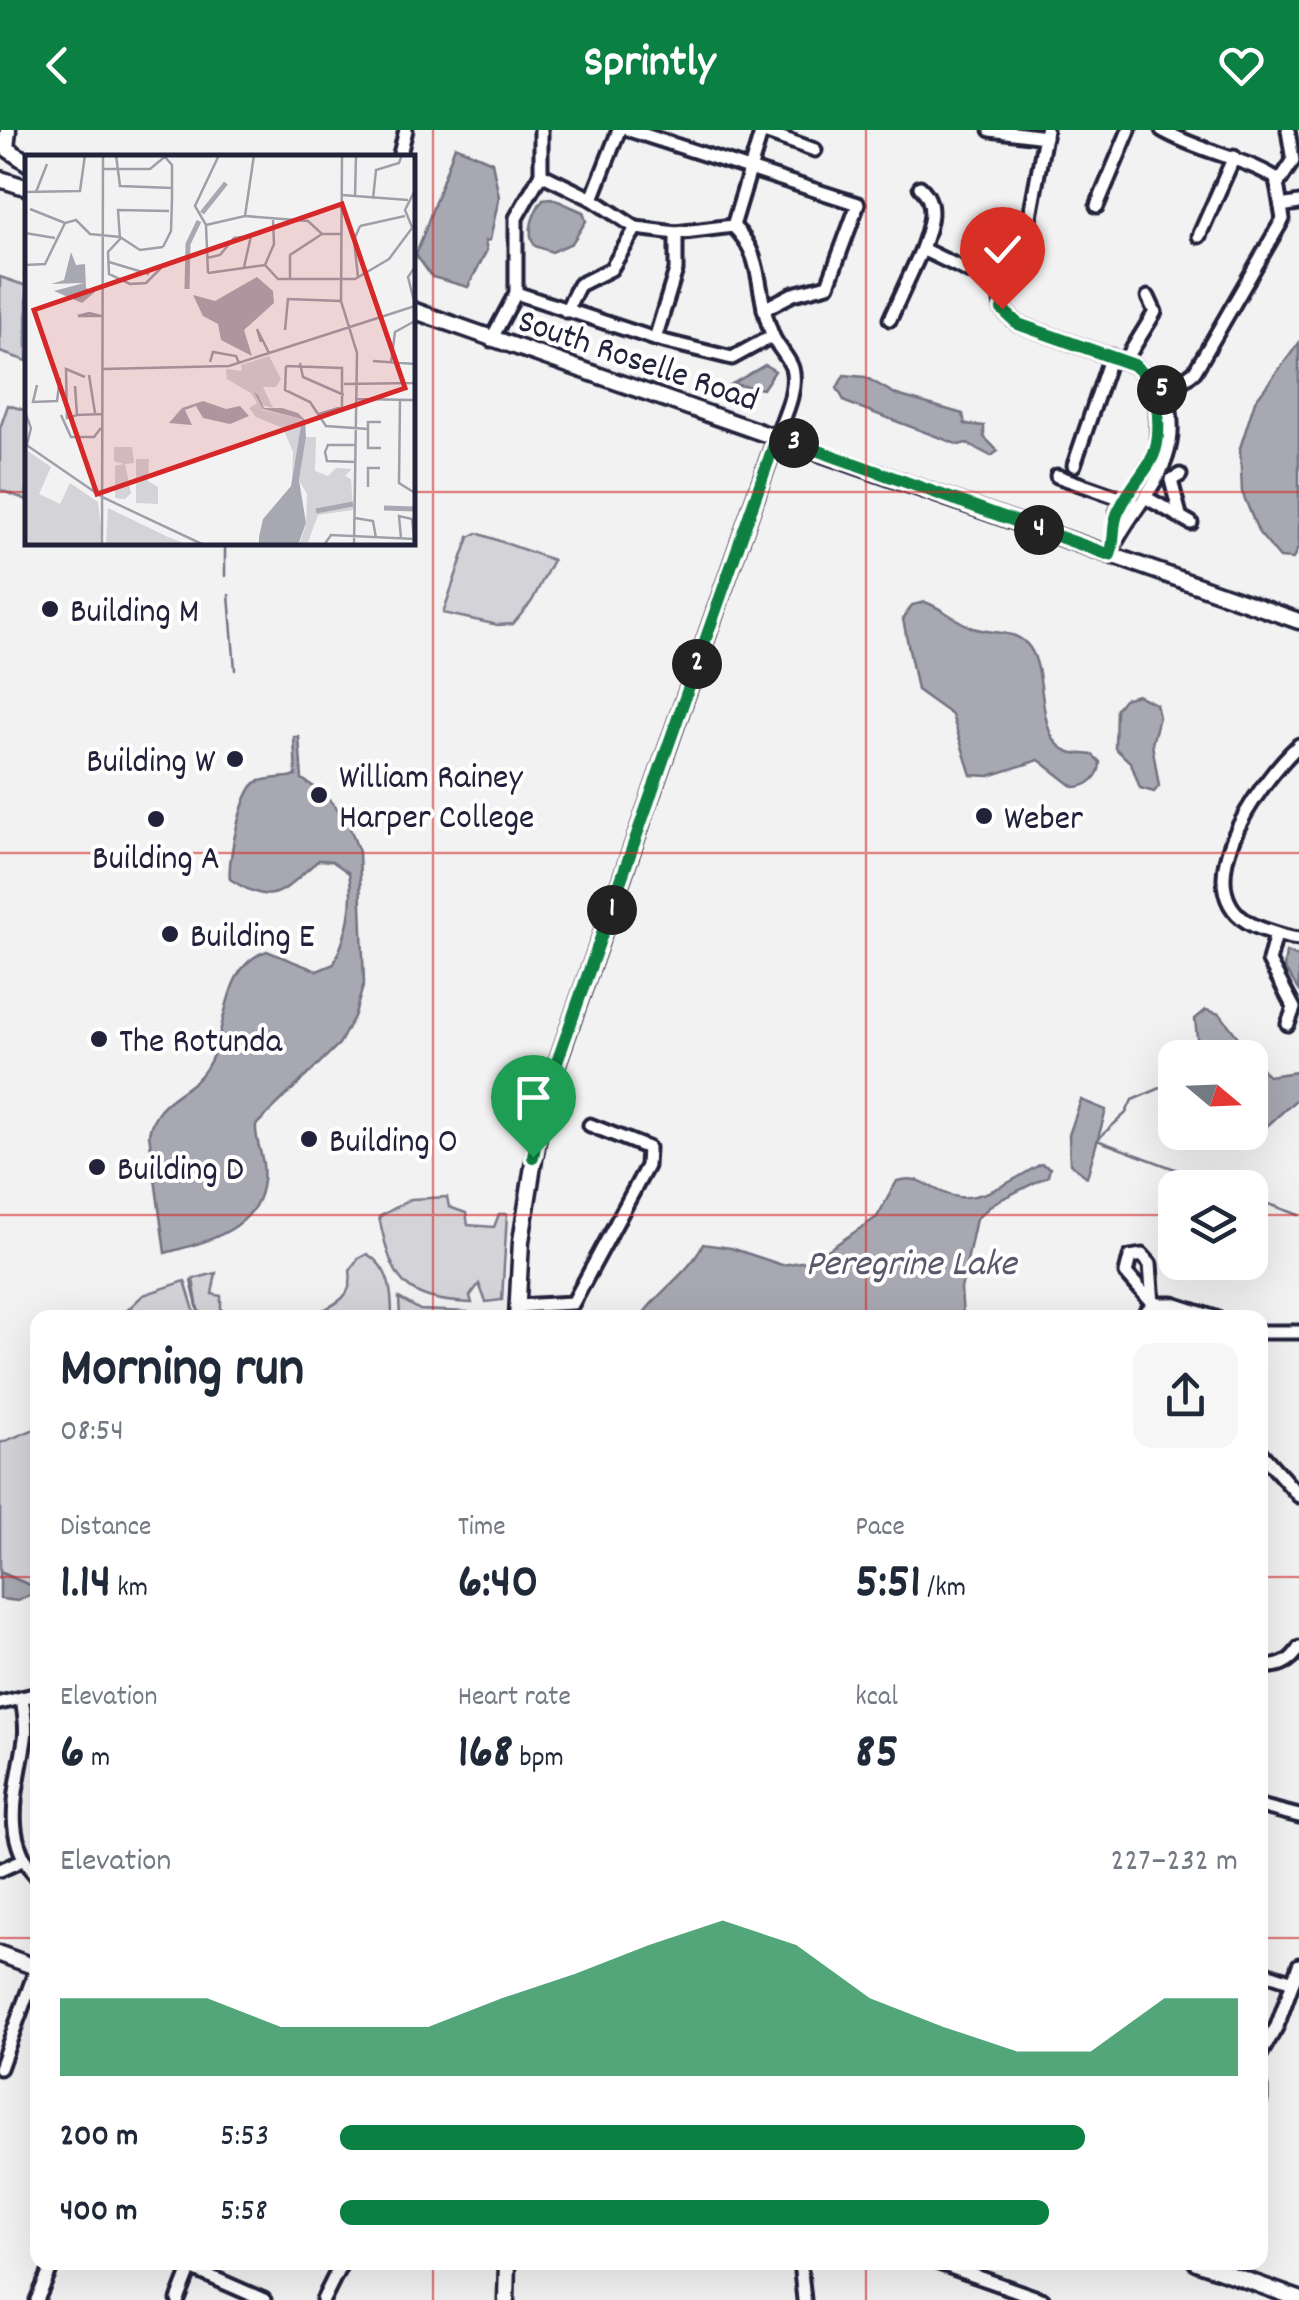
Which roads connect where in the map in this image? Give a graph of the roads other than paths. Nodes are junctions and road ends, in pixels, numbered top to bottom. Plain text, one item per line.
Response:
1 (8, 130) edge
2 (406, 130) edge
3 (541, 130) edge
4 (619, 130) edge
5 (629, 130) edge
6 (761, 130) edge
7 (990, 130) edge
8 (1129, 130) edge
9 (1288, 130) edge
10 (1167, 131) edge
11 (646, 133) edge
12 (1045, 133) edge
13 (815, 150) dead end
14 (399, 155) edge
15 (1234, 157) junction
16 (0, 161) edge
17 (25, 161) edge
18 (25, 169) edge
19 (750, 170) junction
20 (541, 174) junction
21 (0, 179) edge
22 (1277, 185) junction
23 (25, 187) edge
24 (920, 187) dead end
25 (592, 199) junction
26 (1299, 203) edge
27 (1097, 206) dead end
28 (1281, 206) junction
29 (732, 226) junction
30 (636, 228) junction
31 (676, 233) junction
32 (1199, 236) dead end
33 (922, 248) junction
34 (1001, 287) junction
35 (516, 293) junction
36 (1148, 297) dead end
37 (764, 309) junction
38 (415, 311) edge
39 (566, 311) junction
40 (890, 319) dead end
41 (772, 336) junction
42 (656, 339) junction
43 (491, 340) junction
44 (1111, 356) junction
45 (1125, 362) junction
46 (1166, 394) junction
47 (777, 436) junction
48 (1074, 465) dead end
49 (1056, 476) dead end
50 (1180, 489) dead end
51 (1126, 500) junction
52 (1142, 501) junction
53 (1113, 548) junction
54 (1299, 621) edge
55 (1299, 746) edge
56 (1276, 934) junction
57 (1299, 938) edge
58 (1288, 1024) dead end
59 (590, 1125) dead end
60 (518, 1310) edge
61 (530, 1310) edge
62 (1147, 1310) edge
63 (1191, 1310) edge
64 (1268, 1332) edge
65 (1299, 1332) edge
66 (1268, 1460) edge
67 (1297, 1487) edge
68 (1299, 1648) edge
69 (1268, 1665) edge
70 (30, 1696) edge
71 (22, 1698) junction
72 (0, 1703) edge
73 (1268, 1808) edge
74 (1299, 1816) edge
75 (5, 1845) edge
76 (18, 1862) junction
77 (0, 1870) edge
78 (30, 1872) edge
79 (0, 1954) edge
80 (30, 1965) edge
81 (1299, 1965) edge
82 (1268, 1974) edge
83 (1293, 1982) junction
84 (30, 1987) edge
85 (1268, 2037) edge
86 (0, 2068) edge
87 (50, 2270) edge
88 (190, 2270) edge
89 (202, 2270) edge
90 (338, 2270) edge
91 (507, 2270) edge
92 (801, 2270) edge
93 (959, 2270) edge
94 (1218, 2270) edge
95 (1299, 2299) edge
96 (37, 2300) edge
97 (178, 2300) edge
98 (264, 2300) edge
99 (323, 2300) edge
100 (506, 2300) edge
101 (804, 2300) edge
102 (1043, 2300) edge

1 - 17 main road
2 - 14 street
3 - 20 street
4 - 25 street
5 - 11 street
6 - 13 street
6 - 19 street
7 - 12 street
8 - 27 street
9 - 22 street
10 - 15 street
11 - 19 street
12 - 34 street
15 - 22 street
15 - 32 street
16 - 18 main road
19 - 29 street
19 - 37 street
20 - 25 street
20 - 35 street
21 - 23 main road
22 - 28 street
24 - 33 street
25 - 30 street
26 - 28 street
28 - 46 street
29 - 31 street
29 - 37 street
30 - 31 street
30 - 39 street
31 - 42 street
33 - 34 street
33 - 40 street
34 - 44 street
35 - 39 street
35 - 43 street
36 - 45 street
37 - 41 street
38 - 43 main road, South Roselle Road
39 - 42 street
41 - 42 street
41 - 47 street
43 - 47 main road, South Roselle Road
44 - 45 street
44 - 48 street
45 - 46 street
46 - 51 street
46 - 52 street
47 - 53 main road, South Roselle Road
47 - 60 main road
49 - 51 street
50 - 52 street
51 - 52 street
51 - 53 street
52 - 53 street
53 - 54 main road, South Roselle Road
55 - 56 street
56 - 57 street
56 - 58 street
59 - 61 street
62 - 63 street
64 - 65 street
66 - 67 street
68 - 69 street
70 - 71 street
71 - 72 street
71 - 75 street
73 - 74 street
75 - 76 street
76 - 77 street
76 - 78 street
79 - 80 main road
81 - 83 street
82 - 83 street
83 - 85 street
84 - 86 street
87 - 96 street
88 - 97 street
89 - 98 street
90 - 99 street
91 - 100 main road
92 - 101 street
93 - 102 street
94 - 95 main road

